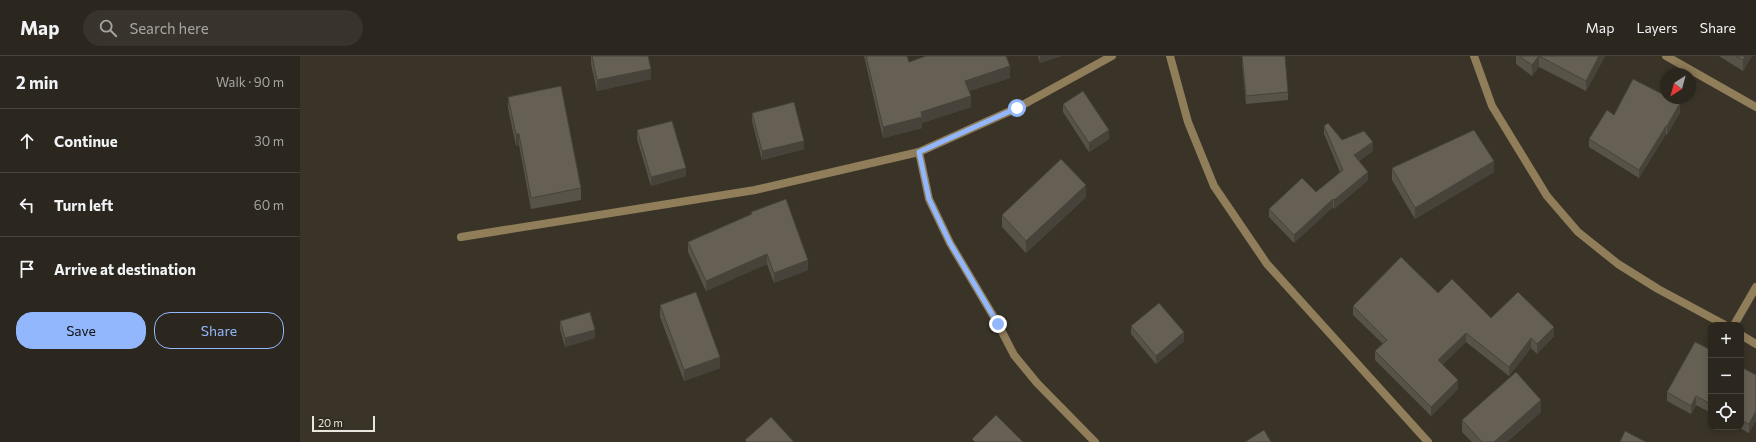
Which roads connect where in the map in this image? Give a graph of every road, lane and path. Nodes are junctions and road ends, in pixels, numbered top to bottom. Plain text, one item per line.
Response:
1 (1112, 56) edge
2 (1170, 56) edge
3 (1474, 56) edge
4 (1666, 56) edge
5 (1756, 107) edge
6 (919, 152) junction
7 (461, 237) dead end
8 (1756, 287) edge
9 (1719, 322) edge
10 (1736, 322) edge
11 (1744, 336) edge
12 (1756, 344) edge
13 (1094, 442) edge
14 (1428, 442) edge

1 - 6 street
2 - 14 street
3 - 9 street
4 - 5 street
6 - 7 street
6 - 13 street
8 - 10 street
11 - 12 street

